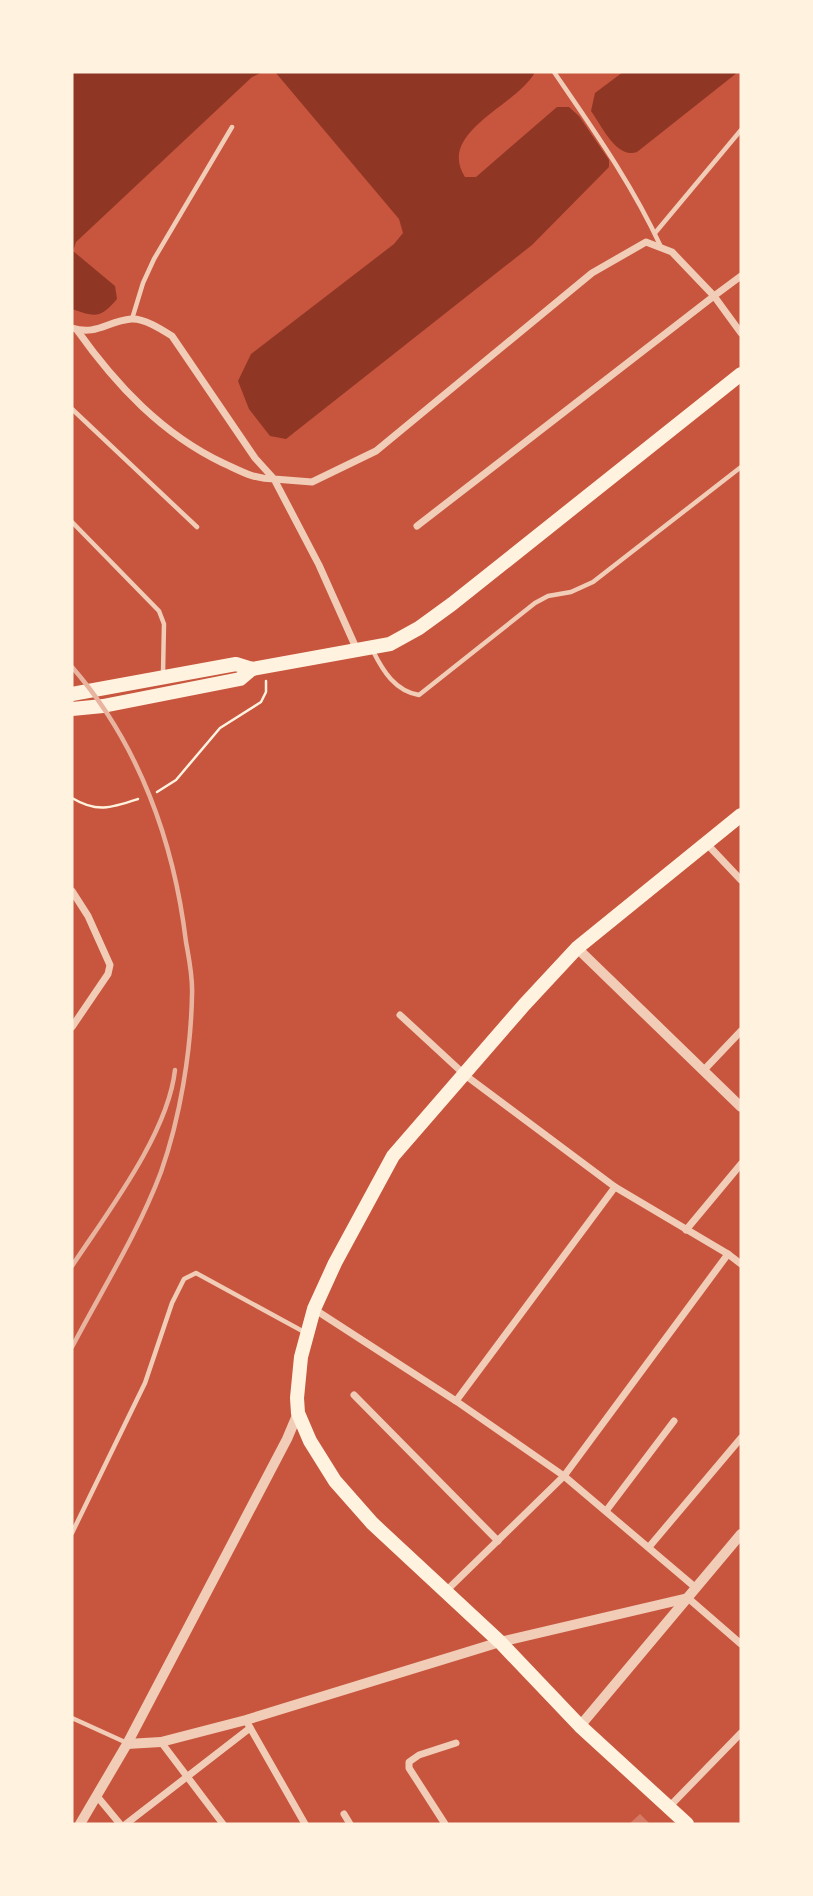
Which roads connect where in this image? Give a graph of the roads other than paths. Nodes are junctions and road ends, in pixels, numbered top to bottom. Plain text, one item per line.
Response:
1 (554, 72) edge
2 (232, 127) dead end
3 (741, 130) edge
4 (655, 233) junction
5 (662, 247) junction
6 (741, 276) edge
7 (715, 296) junction
8 (132, 319) junction
9 (74, 329) edge
10 (741, 334) edge
11 (741, 374) edge
12 (72, 410) edge
13 (741, 467) edge
14 (274, 479) junction
15 (72, 522) edge
16 (417, 526) dead end
17 (197, 527) dead end
18 (364, 649) junction
19 (259, 668) junction
20 (163, 678) junction
21 (72, 694) edge
22 (72, 709) edge
23 (741, 815) edge
24 (706, 843) junction
25 (741, 880) edge
26 (72, 891) edge
27 (577, 948) junction
28 (400, 1015) dead end
29 (72, 1027) edge
30 (741, 1031) edge
31 (703, 1071) junction
32 (465, 1075) junction
33 (741, 1107) edge
34 (741, 1164) edge
35 (615, 1187) junction
36 (686, 1230) junction
37 (728, 1254) junction
38 (741, 1264) edge
39 (314, 1309) junction
40 (306, 1334) junction
41 (354, 1395) dead end
42 (456, 1401) junction
43 (298, 1413) junction
44 (674, 1421) dead end
45 (741, 1438) edge
46 (564, 1476) junction
47 (606, 1511) junction
48 (72, 1533) edge
49 (741, 1534) edge
50 (498, 1541) junction
51 (649, 1547) junction
52 (696, 1588) junction
53 (445, 1592) junction
54 (688, 1598) junction
55 (500, 1642) junction
56 (741, 1644) edge
57 (72, 1718) edge
58 (248, 1724) junction
59 (580, 1726) junction
60 (741, 1733) edge
61 (161, 1742) junction
62 (456, 1743) dead end
63 (128, 1744) junction
64 (187, 1777) junction
65 (95, 1795) junction
66 (669, 1807) junction
67 (344, 1814) dead end
68 (80, 1824) edge
69 (120, 1824) edge
70 (127, 1824) edge
71 (223, 1824) edge
72 (305, 1824) edge
73 (349, 1824) edge
74 (444, 1824) edge
75 (687, 1824) edge

1 - 4 lane
2 - 8 lane
3 - 4 lane
4 - 5 lane
5 - 7 street
5 - 14 street
6 - 7 street
7 - 10 street
7 - 16 street
8 - 9 street
8 - 14 street
9 - 14 street
11 - 18 main road
12 - 17 lane
13 - 18 lane
14 - 18 street
15 - 20 lane
18 - 19 main road
19 - 20 main road
19 - 22 main road
20 - 21 main road
23 - 24 main road
24 - 25 street
24 - 27 main road
26 - 29 street
27 - 31 street
27 - 32 main road
28 - 32 street
30 - 31 street
31 - 33 street
32 - 35 street
32 - 39 main road
34 - 36 street
35 - 36 street
35 - 42 street
36 - 37 street
37 - 38 street
37 - 46 street
39 - 40 main road
39 - 42 street
40 - 43 main road
40 - 48 lane
41 - 50 street
42 - 46 street
43 - 53 main road
43 - 63 street
44 - 47 street
45 - 51 street
46 - 47 street
46 - 50 street
47 - 51 street
49 - 52 street
50 - 53 street
51 - 52 street
52 - 54 street
53 - 55 main road
54 - 55 street
54 - 56 street
54 - 59 street
55 - 58 street
55 - 59 main road
57 - 63 lane
58 - 61 street
58 - 64 street
58 - 72 street
59 - 66 main road
60 - 66 street
61 - 63 street
61 - 64 street
62 - 74 street
63 - 65 street
64 - 70 street
64 - 71 street
65 - 68 street
65 - 69 street
66 - 75 main road
67 - 73 street

